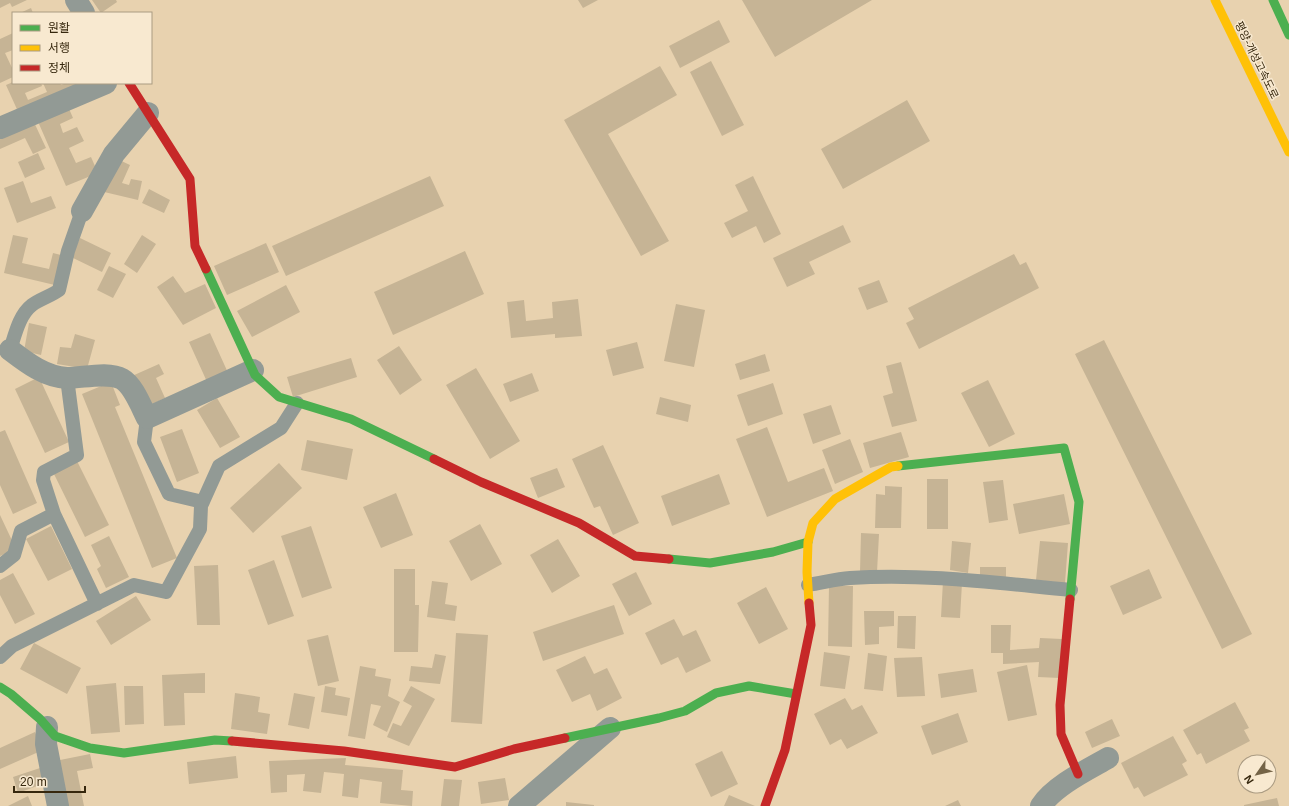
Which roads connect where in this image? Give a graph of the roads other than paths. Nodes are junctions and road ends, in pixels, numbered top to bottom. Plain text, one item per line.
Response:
1 (76, 0) edge
2 (1215, 0) edge
3 (1273, 0) edge
4 (83, 12) edge
5 (1289, 35) edge
6 (104, 84) edge
7 (130, 84) edge
8 (148, 113) junction
9 (0, 128) edge
10 (1289, 152) edge
11 (82, 211) joint
12 (10, 350) joint
13 (253, 370) junction
14 (67, 378) junction
15 (297, 402) junction
16 (147, 418) junction
17 (203, 502) junction
18 (54, 514) junction
19 (808, 542) junction
20 (0, 566) edge
21 (808, 585) junction
22 (1071, 590) junction
23 (97, 604) junction
24 (0, 657) edge
25 (0, 687) edge
26 (796, 694) junction
27 (47, 727) junction
28 (610, 728) junction
29 (1108, 758) dead end
30 (1078, 774) junction
31 (58, 806) edge
32 (518, 806) edge
33 (765, 806) edge
34 (1041, 806) edge

1 - 4 street
2 - 10 main road, 평양-개성고속도로
3 - 5 main road
6 - 9 street
7 - 8 main road
8 - 11 street
8 - 13 main road
11 - 12 lane
12 - 14 street
13 - 15 main road
13 - 16 street
14 - 16 street
14 - 18 lane
15 - 17 lane
15 - 19 main road
16 - 17 lane
17 - 23 lane
18 - 20 lane
18 - 23 lane
19 - 21 main road
19 - 22 main road
21 - 22 lane
21 - 26 main road
22 - 30 main road
23 - 24 lane
25 - 27 main road
26 - 28 main road
26 - 33 main road
27 - 28 main road
27 - 31 street
28 - 32 street
29 - 30 street
30 - 34 street

